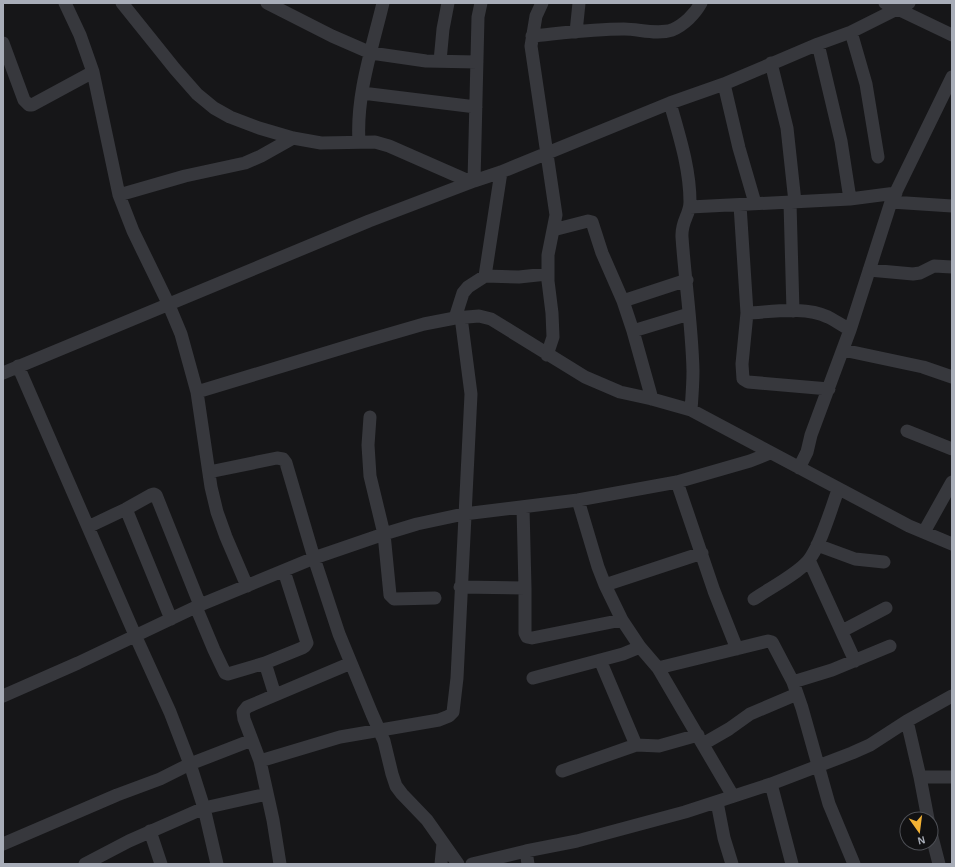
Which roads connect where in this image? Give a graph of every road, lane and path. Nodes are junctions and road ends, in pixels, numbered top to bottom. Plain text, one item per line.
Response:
1 (65, 3) edge
2 (122, 3) edge
3 (268, 3) edge
4 (383, 3) edge
5 (448, 3) edge
6 (481, 3) edge
7 (542, 3) edge
8 (579, 3) edge
9 (701, 3) edge
10 (885, 3) edge
11 (903, 6) edge
12 (576, 32) junction
13 (852, 32) junction
14 (952, 35) edge
15 (532, 36) junction
16 (3, 42) edge
17 (818, 44) junction
18 (371, 53) junction
19 (440, 61) junction
20 (477, 62) junction
21 (771, 63) junction
22 (93, 72) junction
23 (952, 77) edge
24 (724, 84) junction
25 (362, 93) junction
26 (670, 103) junction
27 (476, 107) junction
28 (293, 138) junction
29 (359, 142) junction
30 (547, 153) junction
31 (878, 157) dead end
32 (501, 172) junction
33 (472, 181) junction
34 (119, 196) junction
35 (894, 198) junction
36 (850, 199) junction
37 (793, 202) junction
38 (755, 203) junction
39 (740, 205) junction
40 (952, 206) edge
41 (690, 207) junction
42 (553, 230) junction
43 (952, 267) edge
44 (868, 270) junction
45 (547, 274) junction
46 (485, 276) junction
47 (687, 280) junction
48 (623, 301) junction
49 (168, 303) junction
50 (793, 311) junction
51 (746, 313) junction
52 (689, 314) junction
53 (458, 317) junction
54 (850, 330) junction
55 (633, 331) junction
56 (843, 350) junction
57 (547, 354) junction
58 (18, 366) junction
59 (3, 372) edge
60 (952, 377) edge
61 (829, 389) junction
62 (197, 392) junction
63 (652, 399) junction
64 (691, 410) junction
65 (370, 417) dead end
66 (907, 431) dead end
67 (952, 450) edge
68 (770, 453) junction
69 (799, 468) junction
70 (209, 472) junction
71 (677, 482) junction
72 (952, 482) edge
73 (838, 490) junction
74 (949, 496) edge
75 (578, 500) junction
76 (523, 507) junction
77 (126, 509) junction
78 (464, 514) junction
79 (88, 527) junction
80 (924, 532) junction
81 (384, 534) junction
82 (952, 544) edge
83 (818, 545) junction
84 (702, 553) junction
85 (314, 558) junction
86 (809, 560) junction
87 (884, 562) dead end
88 (284, 571) junction
89 (605, 585) junction
90 (247, 586) junction
91 (460, 587) junction
92 (526, 588) junction
93 (435, 598) dead end
94 (754, 599) dead end
95 (198, 606) junction
96 (886, 608) dead end
97 (171, 619) junction
98 (622, 620) junction
99 (842, 631) junction
100 (135, 635) junction
101 (890, 646) dead end
102 (640, 647) junction
103 (737, 649) junction
104 (600, 660) junction
105 (855, 662) junction
106 (265, 663) junction
107 (351, 663) junction
108 (658, 668) junction
109 (534, 678) dead end
110 (795, 688) junction
111 (275, 695) junction
112 (3, 696) edge
113 (952, 696) edge
114 (907, 721) junction
115 (379, 730) junction
116 (252, 740) junction
117 (700, 740) junction
118 (636, 745) junction
119 (260, 761) junction
120 (190, 764) junction
121 (818, 766) junction
122 (562, 771) dead end
123 (920, 776) junction
124 (952, 777) edge
125 (771, 784) junction
126 (267, 794) junction
127 (733, 796) junction
128 (717, 802) junction
129 (204, 808) junction
130 (927, 811) edge
131 (150, 831) junction
132 (443, 843) junction
133 (3, 844) edge
134 (526, 851) junction
135 (936, 851) edge
136 (106, 859) edge
137 (478, 863) edge
138 (85, 864) edge
139 (161, 864) edge
140 (217, 864) edge
141 (280, 864) edge
142 (441, 864) edge
143 (458, 864) edge
144 (528, 864) edge
145 (732, 864) edge
146 (792, 864) edge
147 (854, 864) edge
148 (939, 864) edge

1 - 22 street
2 - 28 street
3 - 18 street
4 - 18 street
5 - 19 street
6 - 20 street
7 - 15 street
8 - 12 street
9 - 12 street
10 - 11 street
11 - 13 street
11 - 14 street
12 - 15 street
13 - 17 street
13 - 31 street
15 - 30 street
16 - 22 street
17 - 21 street
17 - 36 street
18 - 19 street
18 - 25 street
19 - 20 street
20 - 27 street
21 - 24 street
21 - 37 street
22 - 34 street
23 - 35 street
24 - 26 street
24 - 38 street
25 - 27 street
25 - 29 street
26 - 30 street
26 - 41 street
27 - 33 street
28 - 29 street
28 - 34 street
29 - 33 street
30 - 32 street
30 - 42 street
32 - 33 street
32 - 46 street
33 - 49 street
34 - 49 street
35 - 36 street
35 - 40 street
35 - 44 street
36 - 37 street
37 - 38 street
37 - 50 street
38 - 39 street
39 - 41 street
39 - 51 street
41 - 47 street
42 - 45 street
42 - 48 street
43 - 44 street
44 - 54 street
45 - 46 street
45 - 57 street
46 - 53 street
47 - 48 street
47 - 52 street
48 - 55 street
49 - 58 street
49 - 62 street
50 - 51 street
50 - 54 street
51 - 61 street
52 - 55 street
52 - 64 street
53 - 57 street
53 - 62 street
53 - 78 street
54 - 56 street
55 - 63 street
56 - 60 street
56 - 61 street
57 - 63 street
58 - 59 street
58 - 79 street
61 - 69 street
62 - 70 street
63 - 64 street
64 - 68 street
65 - 81 street
66 - 67 street
68 - 69 street
68 - 71 street
69 - 73 street
70 - 85 street
70 - 90 street
71 - 75 street
71 - 84 street
72 - 74 street
73 - 80 street
73 - 83 street
74 - 80 street
75 - 76 street
75 - 89 street
76 - 78 street
76 - 92 street
77 - 79 street
77 - 95 street
77 - 97 street
78 - 81 street
78 - 91 street
79 - 100 street
80 - 82 street
81 - 85 street
81 - 93 street
83 - 86 street
83 - 87 street
84 - 89 street
84 - 103 street
85 - 88 street
85 - 107 street
86 - 94 street
86 - 99 street
88 - 90 street
88 - 106 street
89 - 98 street
90 - 95 street
91 - 92 street
91 - 115 street
92 - 98 street
95 - 97 street
95 - 106 street
96 - 99 street
97 - 100 street
98 - 102 street
99 - 105 street
100 - 112 street
100 - 120 street
101 - 105 street
102 - 104 street
102 - 108 street
103 - 108 street
103 - 110 street
104 - 109 street
104 - 118 street
105 - 110 street
106 - 111 street
107 - 111 street
107 - 115 street
108 - 117 street
110 - 117 street
110 - 121 street
111 - 116 street
113 - 114 street
114 - 121 street
114 - 123 street
115 - 119 street
115 - 132 street
116 - 119 street
116 - 120 street
117 - 118 street
117 - 127 street
118 - 122 street
119 - 126 street
120 - 129 street
120 - 133 street
121 - 125 street
121 - 147 street
123 - 124 street
123 - 130 street
125 - 127 street
125 - 146 street
126 - 129 street
126 - 141 street
127 - 128 street
128 - 134 street
128 - 145 street
129 - 131 street
129 - 140 street
131 - 136 street
131 - 139 street
132 - 142 street
132 - 143 street
134 - 137 street
134 - 144 street
135 - 148 street
136 - 138 street

